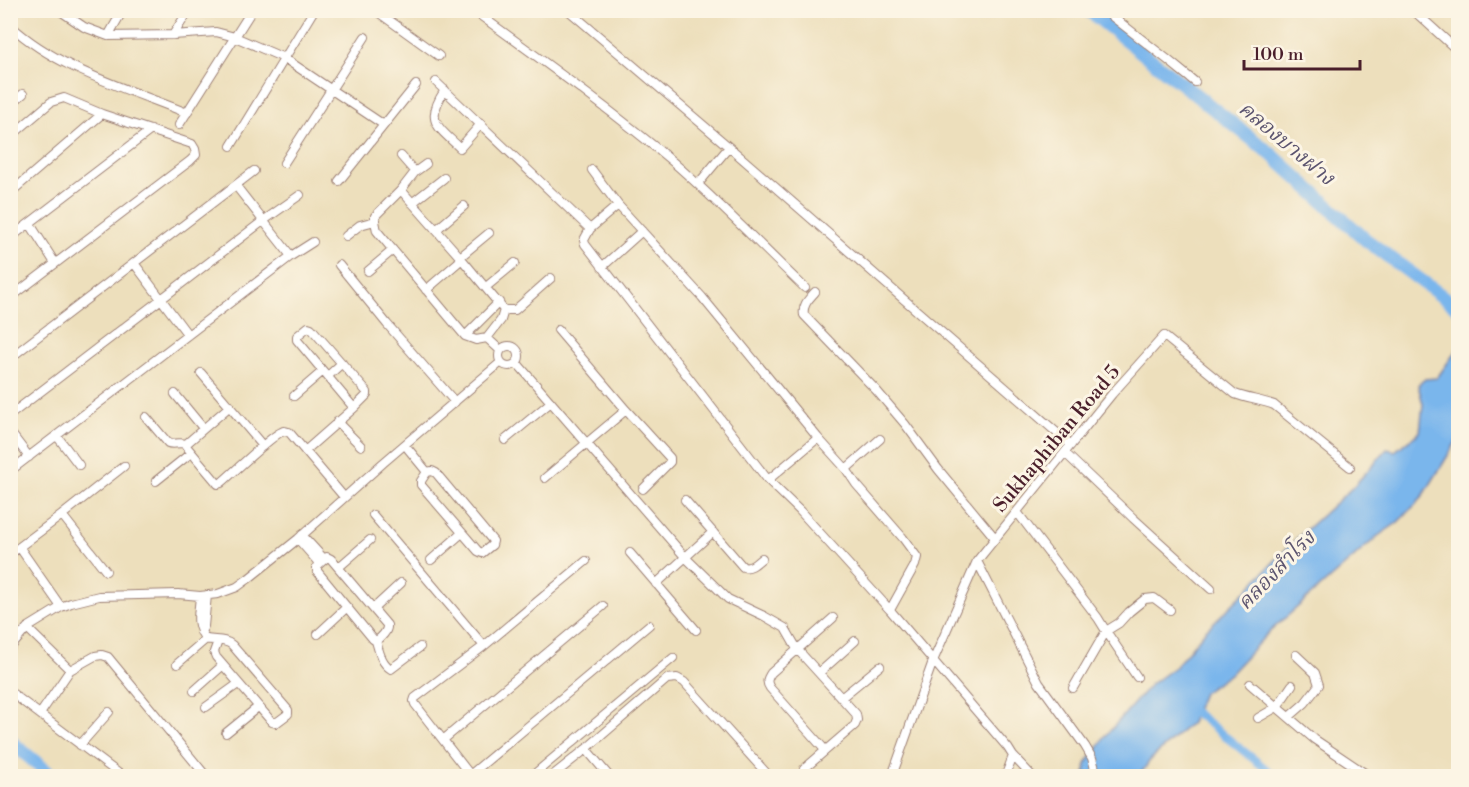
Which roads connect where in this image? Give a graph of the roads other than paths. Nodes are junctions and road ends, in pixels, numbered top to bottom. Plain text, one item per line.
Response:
1 (59, 10) edge
2 (123, 10) edge
3 (189, 10) edge
4 (252, 10) edge
5 (314, 10) edge
6 (375, 10) edge
7 (473, 10) edge
8 (568, 10) edge
9 (1104, 10) edge
10 (1413, 10) edge
11 (10, 25) edge
12 (173, 35) junction
13 (108, 36) junction
14 (236, 37) junction
15 (365, 37) dead end
16 (1458, 51) edge
17 (439, 56) dead end
18 (284, 58) junction
19 (436, 82) dead end
20 (1195, 82) dead end
21 (416, 85) dead end
22 (332, 90) junction
23 (445, 90) junction
24 (22, 94) dead end
25 (10, 104) edge
26 (187, 113) junction
27 (102, 114) junction
28 (481, 124) junction
29 (179, 125) dead end
30 (384, 125) junction
31 (151, 130) junction
32 (10, 137) edge
33 (231, 146) dead end
34 (729, 147) junction
35 (401, 156) dead end
36 (284, 163) dead end
37 (426, 164) dead end
38 (592, 170) dead end
39 (254, 171) dead end
40 (414, 172) junction
41 (444, 178) dead end
42 (339, 181) dead end
43 (698, 184) junction
44 (236, 186) junction
45 (401, 190) junction
46 (10, 193) edge
47 (300, 195) dead end
48 (412, 203) junction
49 (618, 205) junction
50 (464, 206) dead end
51 (263, 221) junction
52 (375, 221) junction
53 (30, 224) junction
54 (590, 229) junction
55 (436, 230) junction
56 (642, 231) junction
57 (489, 233) dead end
58 (346, 236) dead end
59 (10, 238) edge
60 (313, 242) dead end
61 (393, 250) junction
62 (291, 256) junction
63 (461, 258) junction
64 (55, 263) junction
65 (134, 263) junction
66 (515, 263) dead end
67 (339, 265) dead end
68 (602, 267) junction
69 (368, 271) dead end
70 (550, 278) dead end
71 (486, 287) junction
72 (805, 288) dead end
73 (426, 290) junction
74 (815, 292) dead end
75 (10, 298) edge
76 (162, 300) junction
77 (499, 302) junction
78 (504, 310) junction
79 (558, 330) dead end
80 (188, 335) junction
81 (465, 336) junction
82 (487, 338) junction
83 (500, 350) junction
84 (10, 358) edge
85 (342, 363) junction
86 (500, 363) junction
87 (517, 363) junction
88 (201, 373) dead end
89 (326, 374) junction
90 (175, 394) dead end
91 (294, 396) dead end
92 (455, 402) junction
93 (551, 402) junction
94 (230, 406) junction
95 (354, 408) junction
96 (626, 410) junction
97 (10, 415) edge
98 (146, 417) dead end
99 (337, 422) junction
100 (203, 428) junction
101 (10, 432) edge
102 (57, 436) junction
103 (818, 438) junction
104 (880, 439) dead end
105 (505, 440) dead end
106 (586, 443) junction
107 (186, 444) junction
108 (405, 445) junction
109 (1071, 445) junction
110 (263, 446) junction
111 (361, 446) dead end
112 (305, 451) junction
113 (191, 453) junction
114 (1065, 453) junction
115 (29, 457) junction
116 (79, 465) dead end
117 (124, 466) dead end
118 (1350, 467) dead end
119 (846, 469) junction
120 (10, 471) edge
121 (427, 472) junction
122 (545, 478) dead end
123 (768, 480) junction
124 (156, 482) dead end
125 (643, 489) dead end
126 (344, 497) junction
127 (685, 500) dead end
128 (1017, 512) junction
129 (62, 515) junction
130 (373, 515) dead end
131 (713, 532) junction
132 (462, 533) junction
133 (300, 537) junction
134 (995, 538) junction
135 (370, 540) dead end
136 (20, 548) junction
137 (630, 553) dead end
138 (10, 554) edge
139 (686, 558) junction
140 (762, 558) dead end
141 (431, 560) dead end
142 (321, 561) junction
143 (586, 561) dead end
144 (977, 561) junction
145 (339, 567) junction
146 (106, 571) dead end
147 (401, 583) dead end
148 (656, 584) junction
149 (1211, 589) dead end
150 (203, 595) junction
151 (603, 606) dead end
152 (61, 607) junction
153 (347, 607) junction
154 (374, 608) junction
155 (890, 610) junction
156 (1170, 610) dead end
157 (833, 618) dead end
158 (649, 625) dead end
159 (27, 628) junction
160 (696, 630) dead end
161 (1106, 631) junction
162 (318, 634) dead end
163 (203, 635) junction
164 (376, 640) junction
165 (218, 641) junction
166 (855, 641) dead end
167 (484, 646) junction
168 (420, 647) dead end
169 (10, 648) edge
170 (797, 649) junction
171 (1296, 655) dead end
172 (673, 658) dead end
173 (933, 661) junction
174 (177, 664) dead end
175 (222, 666) junction
176 (880, 666) dead end
177 (70, 670) junction
178 (819, 673) junction
179 (1137, 677) dead end
180 (238, 684) junction
181 (1250, 684) dead end
182 (1292, 685) dead end
183 (1073, 688) dead end
184 (194, 691) dead end
185 (13, 694) dead end
186 (841, 698) junction
187 (1277, 706) junction
188 (206, 707) dead end
189 (258, 707) junction
190 (109, 711) dead end
191 (40, 714) junction
192 (1289, 717) junction
193 (1258, 718) dead end
194 (226, 733) dead end
195 (443, 740) junction
196 (80, 745) junction
197 (586, 749) junction
198 (825, 750) junction
199 (1013, 756) junction
200 (804, 769) dead end
201 (470, 776) edge
202 (122, 777) edge
203 (206, 777) edge
204 (532, 777) edge
205 (552, 777) edge
206 (609, 777) edge
207 (770, 777) edge
208 (892, 777) edge
209 (1009, 777) edge
210 (1032, 777) edge
211 (1097, 777) edge
212 (1369, 777) edge

1 - 13 street
2 - 13 street
3 - 12 street
4 - 14 street
5 - 18 street
6 - 17 street
7 - 43 street
8 - 34 street
9 - 20 street
10 - 16 street
11 - 26 street
12 - 13 street
12 - 14 street
14 - 18 street
14 - 26 street
15 - 22 street
18 - 22 street
18 - 33 street
19 - 23 street
21 - 30 street
22 - 30 street
22 - 36 street
23 - 28 street
23 - 28 street
24 - 25 street
26 - 29 street
27 - 31 street
27 - 32 street
27 - 46 street
28 - 54 street
30 - 42 street
31 - 53 street
31 - 64 street
34 - 43 street
34 - 109 street
35 - 40 street
37 - 40 street
38 - 49 street
39 - 44 street
40 - 45 street
41 - 48 street
43 - 72 street
44 - 51 street
44 - 65 street
45 - 48 street
45 - 52 street
47 - 51 street
48 - 55 street
49 - 54 street
49 - 56 street
50 - 55 street
51 - 62 street
51 - 76 street
52 - 58 street
52 - 61 street
53 - 59 street
53 - 64 street
54 - 68 street
55 - 63 street
56 - 68 street
56 - 103 street
57 - 63 street
60 - 62 street
61 - 69 street
61 - 73 street
62 - 80 street
63 - 71 street
63 - 73 street
64 - 75 street
65 - 76 street
65 - 84 street
66 - 71 street
67 - 92 street
68 - 123 street
70 - 78 street
71 - 77 street
73 - 81 street
74 - 134 street
76 - 80 street
76 - 97 street
77 - 78 street
77 - 81 street
78 - 82 street
79 - 96 street
80 - 102 street
81 - 82 street
82 - 83 street
83 - 86 street
83 - 87 street
85 - 89 street
85 - 89 street
85 - 95 street
86 - 87 street
86 - 92 street
87 - 93 street
88 - 94 street
89 - 91 street
89 - 95 street
90 - 100 street
92 - 108 street
93 - 105 street
93 - 106 street
94 - 100 street
94 - 110 street
95 - 99 street
96 - 106 street
96 - 125 street
98 - 107 street
99 - 111 street
99 - 112 street
100 - 107 street
101 - 115 street
102 - 115 street
102 - 116 street
103 - 119 street
103 - 123 street
104 - 119 street
106 - 122 street
106 - 139 street
107 - 113 street
108 - 121 street
108 - 126 street
109 - 114 street, Sukhaphiban Road 5
109 - 118 street, Sukhaphiban Road 5
110 - 112 street
110 - 113 street
112 - 126 street
113 - 124 street
114 - 128 street, Sukhaphiban Road 5
114 - 149 street
115 - 120 street
117 - 129 street
119 - 155 street
121 - 132 street
121 - 132 street
123 - 155 street
126 - 133 street
127 - 131 street
128 - 134 street, Sukhaphiban Road 5
128 - 161 street
129 - 136 street
129 - 146 street
130 - 167 street
131 - 139 street
131 - 140 street
132 - 141 street
133 - 142 street
133 - 150 street
134 - 144 street, Sukhaphiban Road 5
135 - 145 street
136 - 138 street
136 - 152 street
137 - 148 street
139 - 148 street
139 - 170 street
142 - 145 street
142 - 153 street
143 - 167 street
144 - 173 street, Sukhaphiban Road 5
144 - 211 street
145 - 154 street
147 - 154 street
148 - 160 street
150 - 152 street
150 - 163 street
151 - 195 street
152 - 159 street
153 - 162 street
153 - 164 street
154 - 164 street
155 - 173 street
156 - 161 street
157 - 170 street
158 - 201 street
159 - 169 street
159 - 177 street
161 - 179 street
161 - 183 street
163 - 165 street
163 - 174 street
164 - 168 street
165 - 175 street
165 - 189 street
166 - 178 street
167 - 195 street
170 - 178 street
170 - 198 street
171 - 192 street
172 - 204 street
173 - 199 street
173 - 208 street, Sukhaphiban Road 5
175 - 180 street
175 - 184 street
176 - 186 street
177 - 191 street
177 - 203 street
178 - 186 street
180 - 188 street
180 - 189 street
181 - 187 street
182 - 187 street
185 - 191 street
186 - 198 street
187 - 192 street
187 - 193 street
189 - 194 street
190 - 196 street
191 - 196 street
192 - 212 street
195 - 201 street
196 - 202 street
197 - 205 street
197 - 206 street
197 - 207 street
198 - 200 street
199 - 209 street
199 - 210 street

